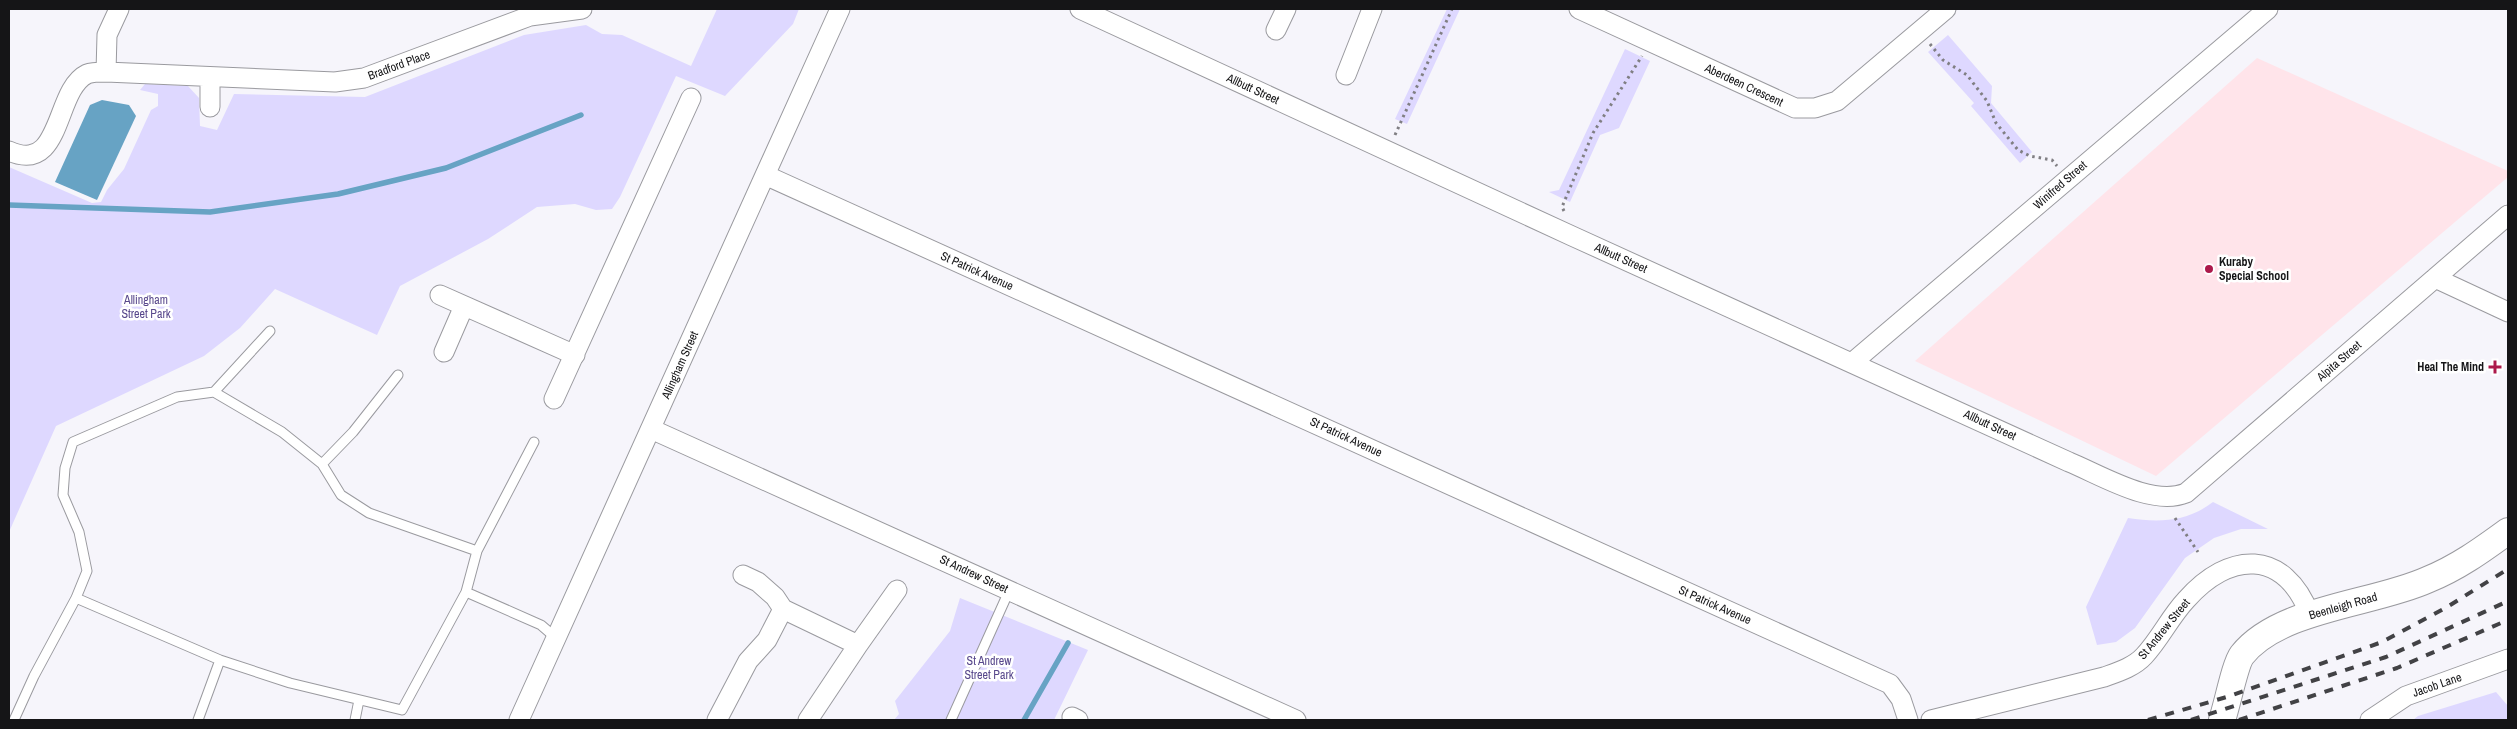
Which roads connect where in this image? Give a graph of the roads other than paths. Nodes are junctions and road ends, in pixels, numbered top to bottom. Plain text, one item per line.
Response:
1 (119, 9) edge
2 (582, 9) edge
3 (840, 9) edge
4 (1286, 9) edge
5 (1372, 9) edge
6 (1579, 9) edge
7 (2268, 9) edge
8 (1091, 11) edge
9 (1936, 12) edge
10 (1276, 30) dead end
11 (106, 72) junction
12 (1346, 75) dead end
13 (210, 77) junction
14 (691, 98) dead end
15 (210, 107) dead end
16 (9, 151) edge
17 (765, 175) junction
18 (2508, 215) edge
19 (2435, 278) junction
20 (440, 295) dead end
21 (464, 306) junction
22 (2508, 312) edge
23 (270, 331) dead end
24 (444, 352) dead end
25 (575, 354) junction
26 (1853, 362) junction
27 (398, 375) dead end
28 (214, 392) junction
29 (554, 399) dead end
30 (651, 430) junction
31 (534, 442) dead end
32 (322, 464) junction
33 (2165, 498) joint
34 (2508, 531) edge
35 (477, 551) junction
36 (742, 575) dead end
37 (897, 590) dead end
38 (1009, 590) junction
39 (466, 592) junction
40 (76, 598) junction
41 (783, 609) junction
42 (2310, 615) junction
43 (556, 638) junction
44 (858, 645) junction
45 (2508, 659) edge
46 (220, 660) junction
47 (359, 700) junction
48 (14, 720) edge
49 (198, 720) edge
50 (355, 720) edge
51 (519, 720) edge
52 (716, 720) edge
53 (808, 720) edge
54 (951, 720) edge
55 (1296, 720) edge
56 (1908, 720) edge
57 (1931, 720) edge
58 (2222, 720) edge
59 (2370, 720) edge

1 - 11 street
2 - 13 street, Bradford Place
3 - 17 street, Allingham Street
4 - 10 street
5 - 12 street
6 - 9 street, Aberdeen Crescent
7 - 26 street, Winifred Street
8 - 26 street, Allbutt Street
11 - 13 street, Bradford Place
11 - 16 street, Bradford Place
13 - 15 street
14 - 25 street
17 - 30 street, Allingham Street
17 - 56 street, St Patrick Avenue
18 - 19 street, Alpita Street
19 - 22 street
19 - 33 street, Alpita Street
20 - 21 street
21 - 24 street
21 - 25 street
23 - 28 lane
25 - 29 street
26 - 33 street, Allbutt Street
27 - 32 lane
28 - 32 lane
28 - 40 lane
30 - 38 street, St Andrew Street
30 - 43 street, Allingham Street
31 - 35 lane
32 - 35 lane
34 - 42 main road, Beenleigh Road
35 - 39 lane
36 - 41 street
37 - 44 street
38 - 54 lane
38 - 55 street, St Andrew Street
39 - 43 lane
39 - 47 lane
40 - 46 lane
40 - 48 lane
41 - 44 street
41 - 52 street
42 - 57 street, St Andrew Street
42 - 58 main road, Beenleigh Road
43 - 51 street, Allingham Street
44 - 53 street
45 - 59 street, Jacob Lane
46 - 47 lane
46 - 49 lane
47 - 50 lane

